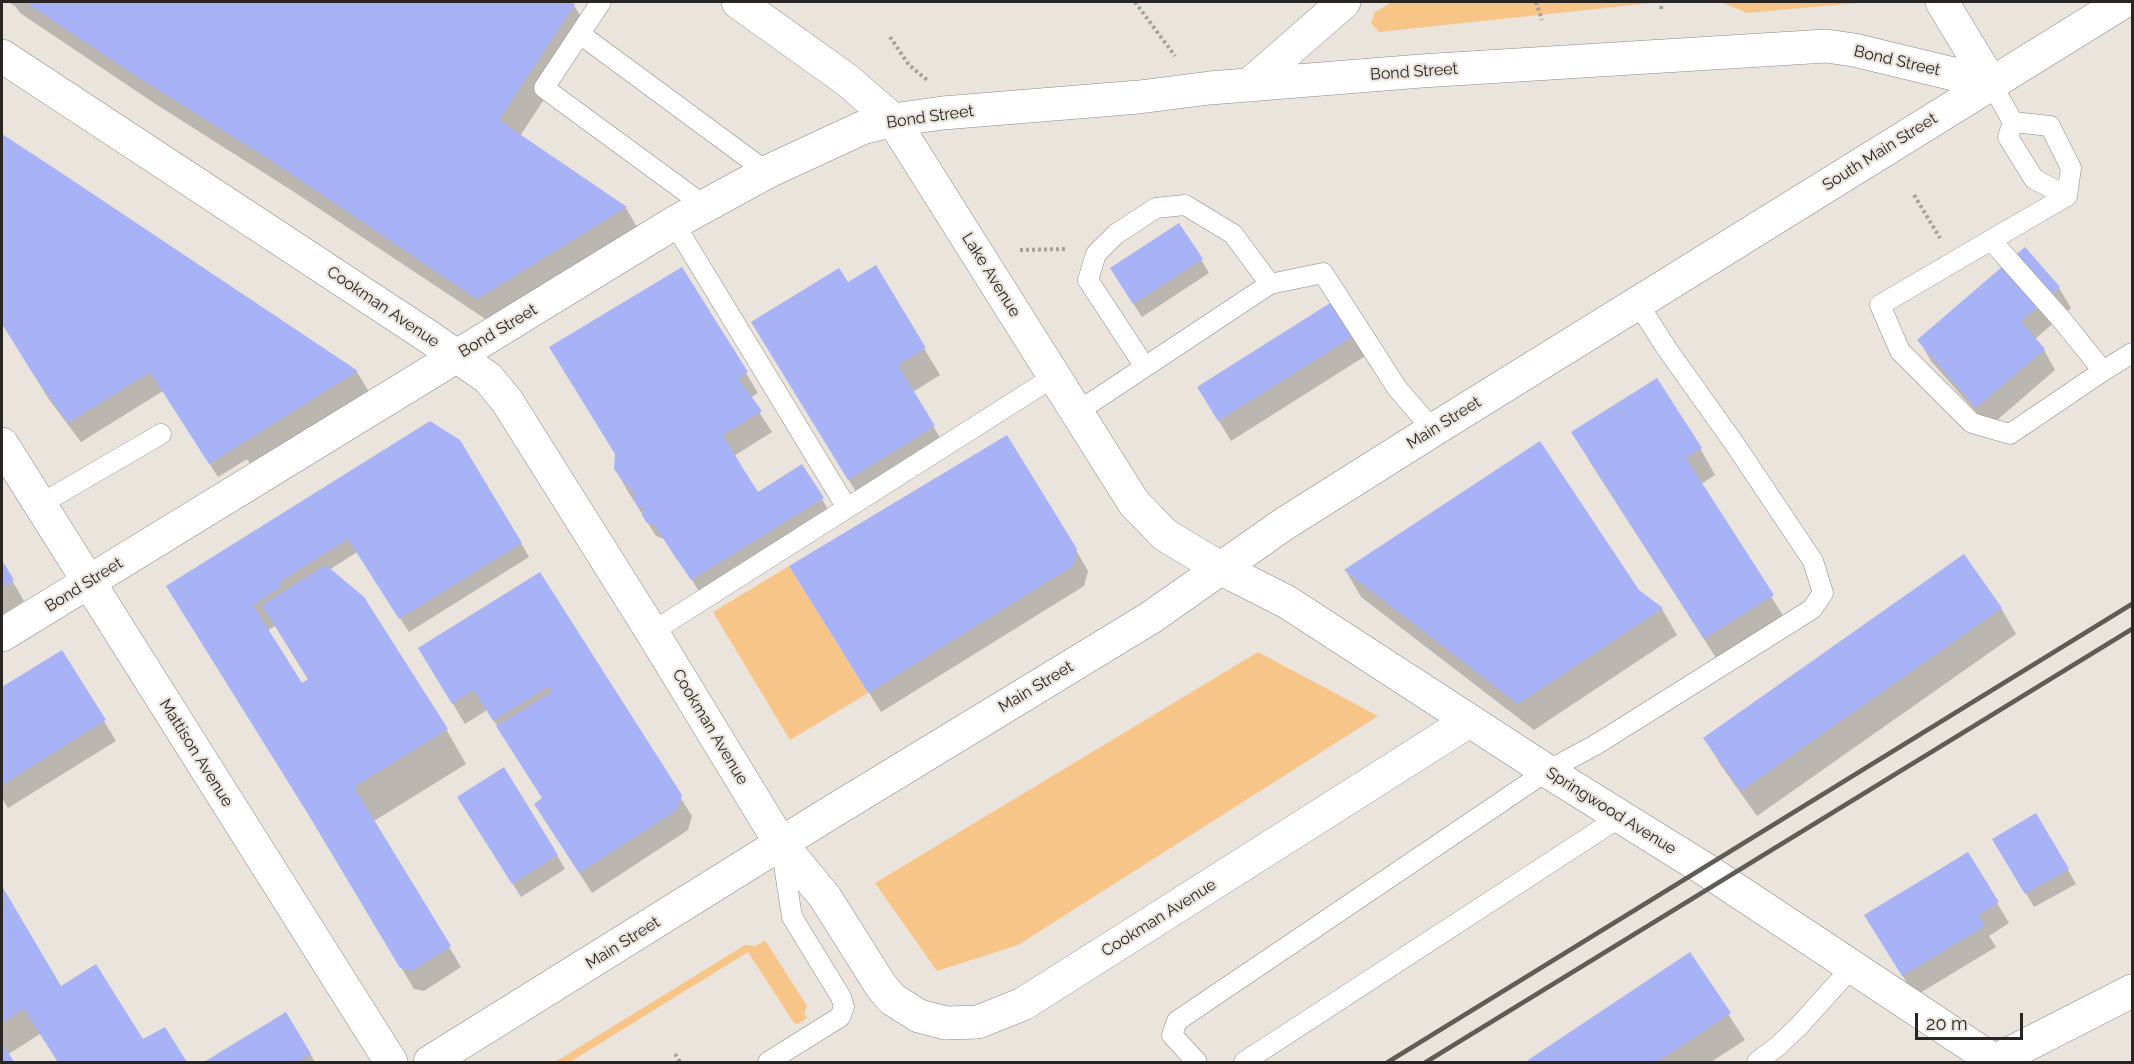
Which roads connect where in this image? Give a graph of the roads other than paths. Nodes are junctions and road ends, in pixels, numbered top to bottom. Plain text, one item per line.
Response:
1 (601, 2) edge
2 (738, 2) edge
3 (1344, 2) edge
4 (1942, 2) edge
5 (2123, 2) edge
6 (580, 34) junction
7 (2, 56) edge
8 (1991, 83) junction
9 (1249, 85) junction
10 (893, 120) junction
11 (2011, 129) junction
12 (767, 172) junction
13 (2067, 196) junction
14 (705, 206) junction
15 (674, 224) junction
16 (1991, 240) junction
17 (1270, 284) junction
18 (1636, 302) junction
19 (2133, 353) edge
20 (455, 356) junction
21 (1145, 367) junction
22 (2103, 371) junction
23 (1055, 376) junction
24 (1077, 412) junction
25 (1433, 430) junction
26 (161, 434) dead end
27 (2, 444) edge
28 (39, 505) junction
29 (847, 508) junction
30 (1220, 568) junction
31 (88, 582) junction
32 (652, 632) junction
33 (2, 635) edge
34 (1469, 721) junction
35 (1547, 771) junction
36 (1620, 817) junction
37 (781, 844) junction
38 (1852, 966) junction
39 (2133, 991) edge
40 (391, 1062) edge
41 (430, 1062) edge
42 (768, 1062) edge
43 (1197, 1062) edge
44 (1244, 1062) edge
45 (1757, 1062) edge
46 (1995, 1062) edge

1 - 6 lane
2 - 10 street, Lake Avenue
3 - 9 street
4 - 8 street
5 - 8 street, South Main Street
6 - 12 lane
6 - 14 lane
7 - 20 street, Cookman Avenue
8 - 9 street, Bond Street
8 - 11 lane
8 - 18 street, South Main Street
9 - 10 street, Bond Street
10 - 12 street, Bond Street
10 - 23 street, Lake Avenue
11 - 13 lane
11 - 13 lane
12 - 14 street, Bond Street
13 - 16 lane
14 - 15 street, Bond Street
15 - 20 street, Bond Street
15 - 29 lane
16 - 22 lane
16 - 22 lane
17 - 21 lane
17 - 21 lane
17 - 25 lane
18 - 25 street, Main Street
18 - 35 lane
19 - 22 lane
20 - 31 street, Bond Street
20 - 32 street, Cookman Avenue
21 - 24 lane
23 - 24 street, Lake Avenue
23 - 29 lane
24 - 30 street, Lake Avenue
25 - 30 street, Main Street
26 - 28 lane
27 - 28 street, Mattison Avenue
28 - 31 street, Mattison Avenue
29 - 32 lane
30 - 34 street, Springwood Avenue
30 - 37 street, Main Street
31 - 33 street, Bond Street
31 - 40 street, Mattison Avenue
32 - 37 street, Cookman Avenue
34 - 35 street, Springwood Avenue
34 - 37 street, Cookman Avenue
35 - 36 street, Springwood Avenue
35 - 43 lane
36 - 38 street, Springwood Avenue
36 - 44 lane
37 - 41 street, Main Street
37 - 42 lane
38 - 45 lane
38 - 46 street, Springwood Avenue
39 - 46 street

